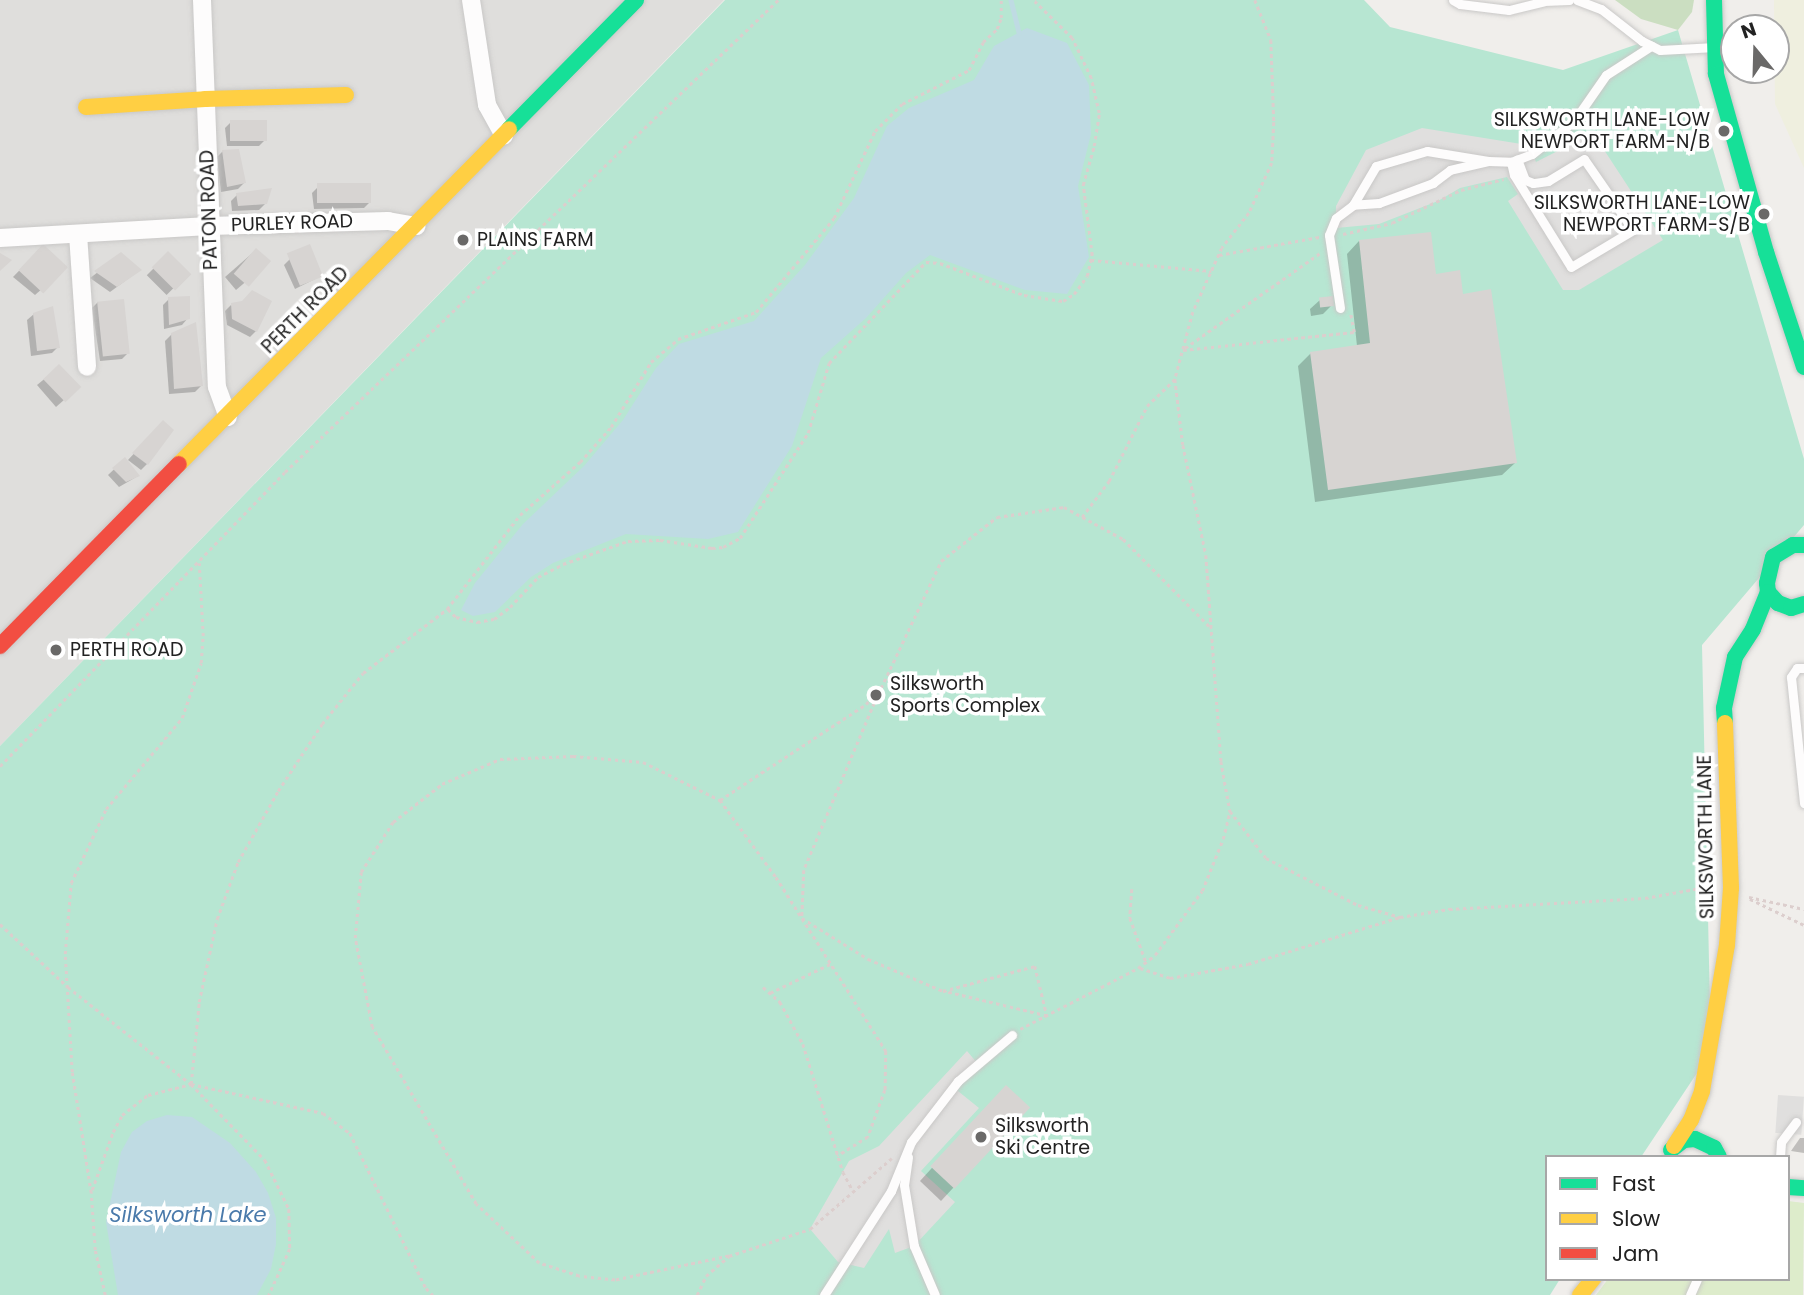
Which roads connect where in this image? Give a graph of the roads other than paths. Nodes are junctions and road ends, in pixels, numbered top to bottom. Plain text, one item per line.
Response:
1 (202, 0) edge
2 (471, 0) edge
3 (610, 0) edge
4 (636, 0) edge
5 (1453, 0) edge
6 (1569, 0) edge
7 (1577, 0) edge
8 (1714, 0) edge
9 (617, 19) junction
10 (1651, 46) junction
11 (1716, 47) junction
12 (346, 95) dead end
13 (205, 99) junction
14 (86, 107) dead end
15 (504, 136) junction
16 (1488, 161) junction
17 (1514, 161) junction
18 (1353, 205) junction
19 (209, 226) junction
20 (417, 226) junction
21 (78, 234) junction
22 (0, 238) edge
23 (1340, 308) road end
24 (87, 367) dead end
25 (1804, 367) edge
26 (228, 417) junction
27 (1804, 529) edge
28 (1799, 545) edge
29 (1768, 592) junction
30 (1797, 606) edge
31 (1753, 629) junction
32 (0, 646) edge
33 (1804, 668) edge
34 (1804, 803) edge
35 (1012, 1035) road end
36 (1702, 1091) junction
37 (1796, 1122) dead end
38 (911, 1142) junction
39 (1671, 1151) edge
40 (1716, 1152) edge
41 (1780, 1155) edge
42 (1591, 1281) edge
43 (824, 1295) edge
44 (935, 1295) edge
45 (1580, 1295) edge

1 - 13 street, PATON ROAD
2 - 15 street
3 - 9 street
4 - 9 street, PERTH ROAD
5 - 6 lane
7 - 10 lane
8 - 11 street
9 - 15 street, PERTH ROAD
10 - 11 lane
10 - 17 lane
11 - 25 street
12 - 13 street
13 - 14 street
13 - 19 street, PATON ROAD
15 - 20 street, PERTH ROAD
16 - 17 lane
16 - 18 lane
16 - 18 lane
17 - 17 lane
18 - 23 lane
19 - 20 street, PURLEY ROAD
19 - 21 street, PURLEY ROAD
19 - 26 street, PATON ROAD
20 - 26 street, PERTH ROAD
21 - 22 street, PURLEY ROAD
21 - 24 street
26 - 32 street, PERTH ROAD
27 - 28 street, SILKSWORTH LANE
28 - 29 street, SILKSWORTH LANE
29 - 30 street
29 - 31 street, SILKSWORTH LANE
30 - 31 street
31 - 36 street, SILKSWORTH LANE
33 - 34 lane
35 - 38 lane
36 - 39 street, SILKSWORTH LANE
36 - 40 street, SILKSWORTH LANE
37 - 41 lane
38 - 43 lane
38 - 44 lane
39 - 40 street, SILKSWORTH LANE
42 - 45 street

